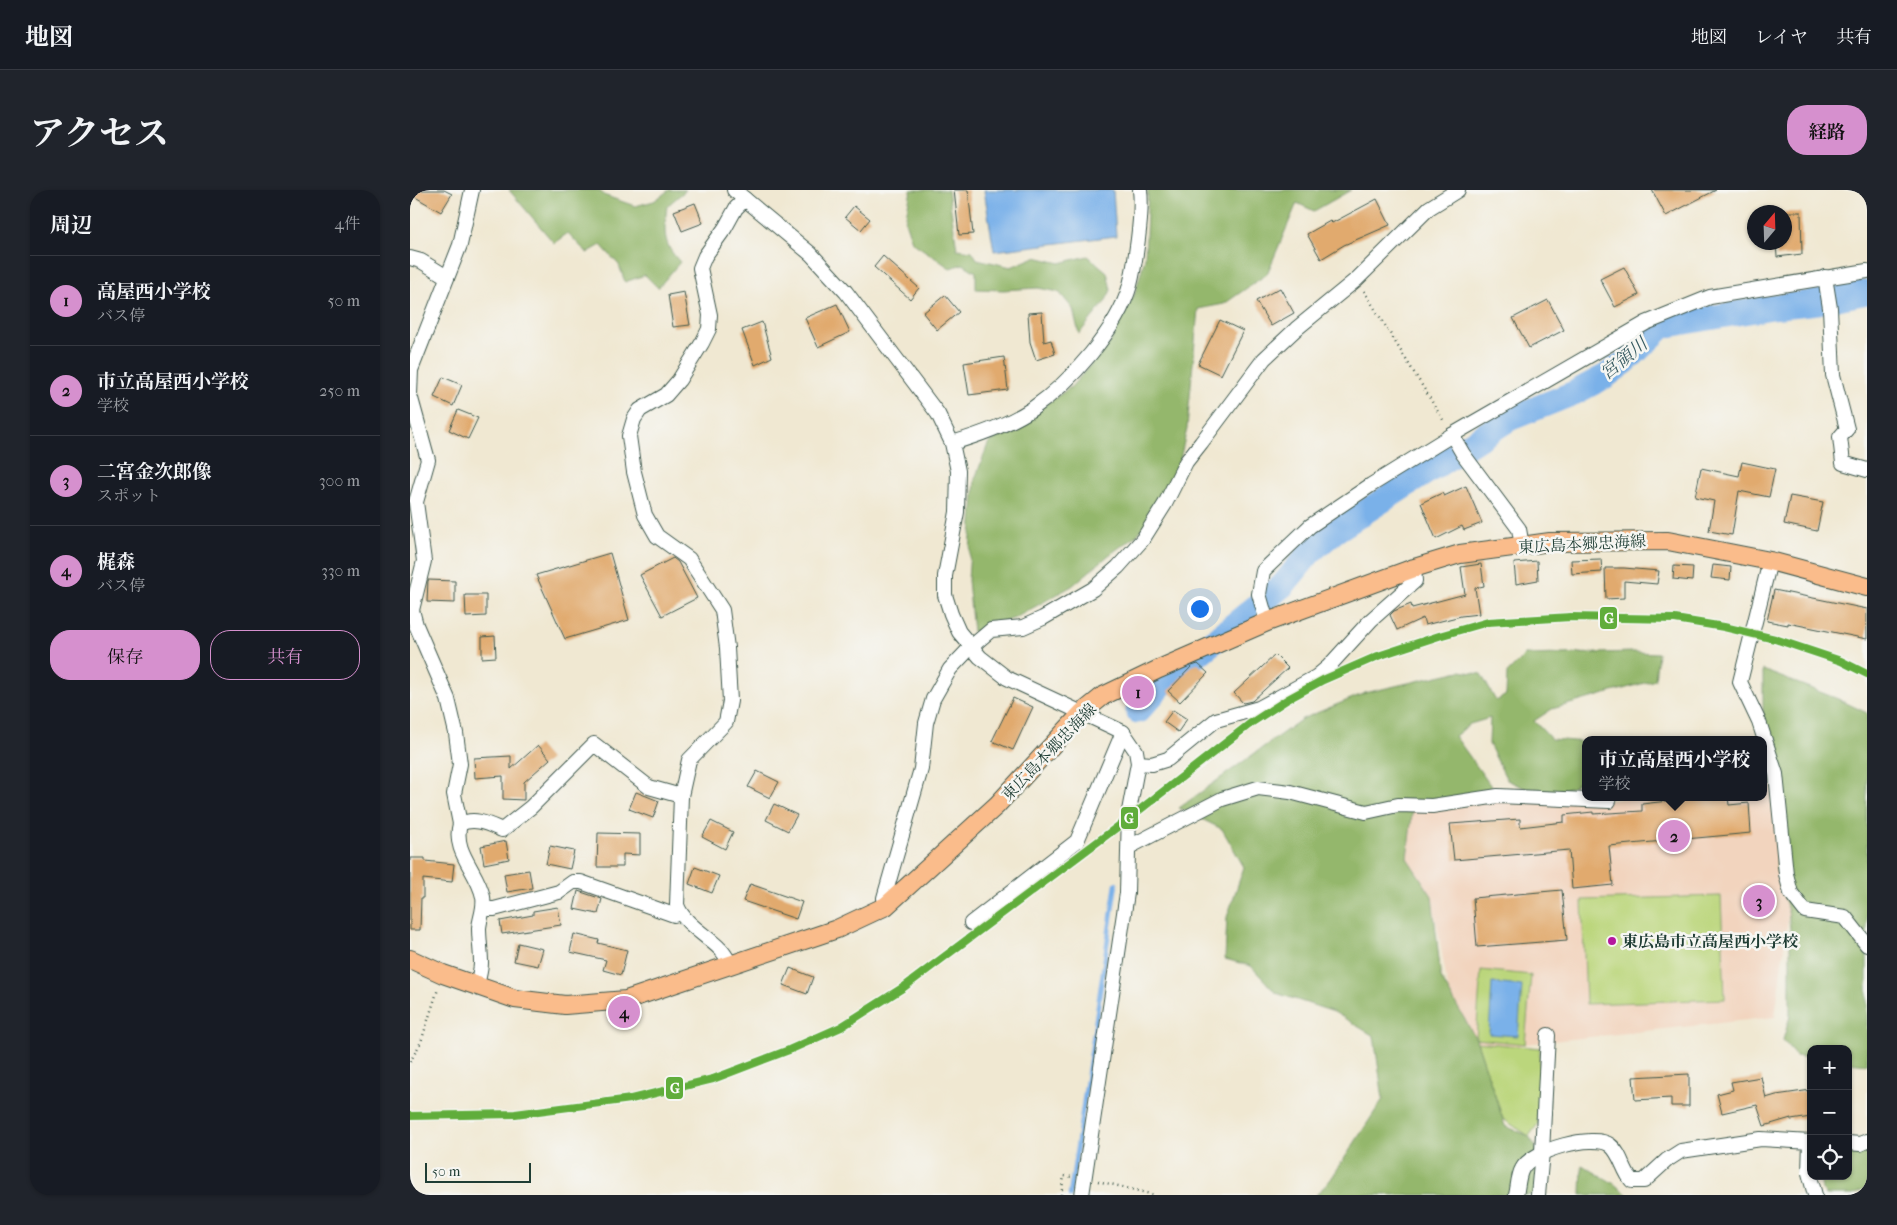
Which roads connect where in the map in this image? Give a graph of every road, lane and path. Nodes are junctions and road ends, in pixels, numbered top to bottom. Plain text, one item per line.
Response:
1 (472, 190) edge
2 (1140, 190) edge
3 (1458, 190) edge
4 (739, 194) edge
5 (410, 258) edge
6 (1867, 270) edge
7 (447, 277) junction
8 (1357, 279) junction
9 (1827, 283) junction
10 (952, 443) junction
11 (1457, 444) junction
12 (1867, 470) edge
13 (1522, 546) junction
14 (1770, 562) junction
15 (1414, 568) junction
16 (1867, 586) edge
17 (1267, 622) junction
18 (971, 647) junction
19 (1082, 713) junction
20 (1123, 732) junction
21 (1764, 736) edge
22 (1767, 746) edge
23 (1138, 764) junction
24 (681, 796) junction
25 (1582, 800) edge
26 (460, 824) junction
27 (1129, 847) junction
28 (886, 906) junction
29 (484, 909) junction
30 (679, 911) junction
31 (971, 923) dead end
32 (1867, 945) edge
33 (410, 959) edge
34 (731, 964) junction
35 (443, 974) junction
36 (477, 986) junction
37 (1548, 1035) dead end
38 (410, 1062) edge
39 (1867, 1141) edge
40 (1807, 1142) edge
41 (1852, 1143) edge
42 (1542, 1152) junction
43 (1064, 1176) dead end
44 (1084, 1178) junction
45 (1811, 1180) edge
46 (1061, 1195) edge
47 (1082, 1195) edge
48 (1154, 1195) edge
49 (1516, 1195) edge
50 (1538, 1195) edge
51 (1815, 1195) edge

1 - 7 street
2 - 10 street
3 - 8 street
4 - 10 street
4 - 24 street
5 - 7 street
6 - 9 street
7 - 26 street
8 - 11 path
8 - 18 street
9 - 11 street
9 - 12 street
10 - 18 street
11 - 13 street
11 - 17 street
13 - 14 main road, 東広島本郷忠海線
13 - 15 main road, 東広島本郷忠海線
14 - 16 main road, 東広島本郷忠海線
14 - 21 street
15 - 17 main road, 東広島本郷忠海線
15 - 23 street
17 - 19 main road, 東広島本郷忠海線
18 - 19 street
18 - 28 street
19 - 20 street
19 - 28 main road, 東広島本郷忠海線
20 - 23 street
20 - 31 street
22 - 32 street
23 - 27 street
24 - 26 street
24 - 30 street
25 - 27 street
26 - 29 street
27 - 44 street
28 - 34 main road, 東広島本郷忠海線
29 - 30 street
29 - 36 street
30 - 34 street
33 - 35 main road, 東広島本郷忠海線
34 - 36 main road, 東広島本郷忠海線
35 - 36 main road, 東広島本郷忠海線
35 - 38 path
37 - 42 street
39 - 41 street
40 - 42 street
42 - 49 street
42 - 50 street
43 - 46 path
44 - 47 street
44 - 48 path
45 - 51 street

